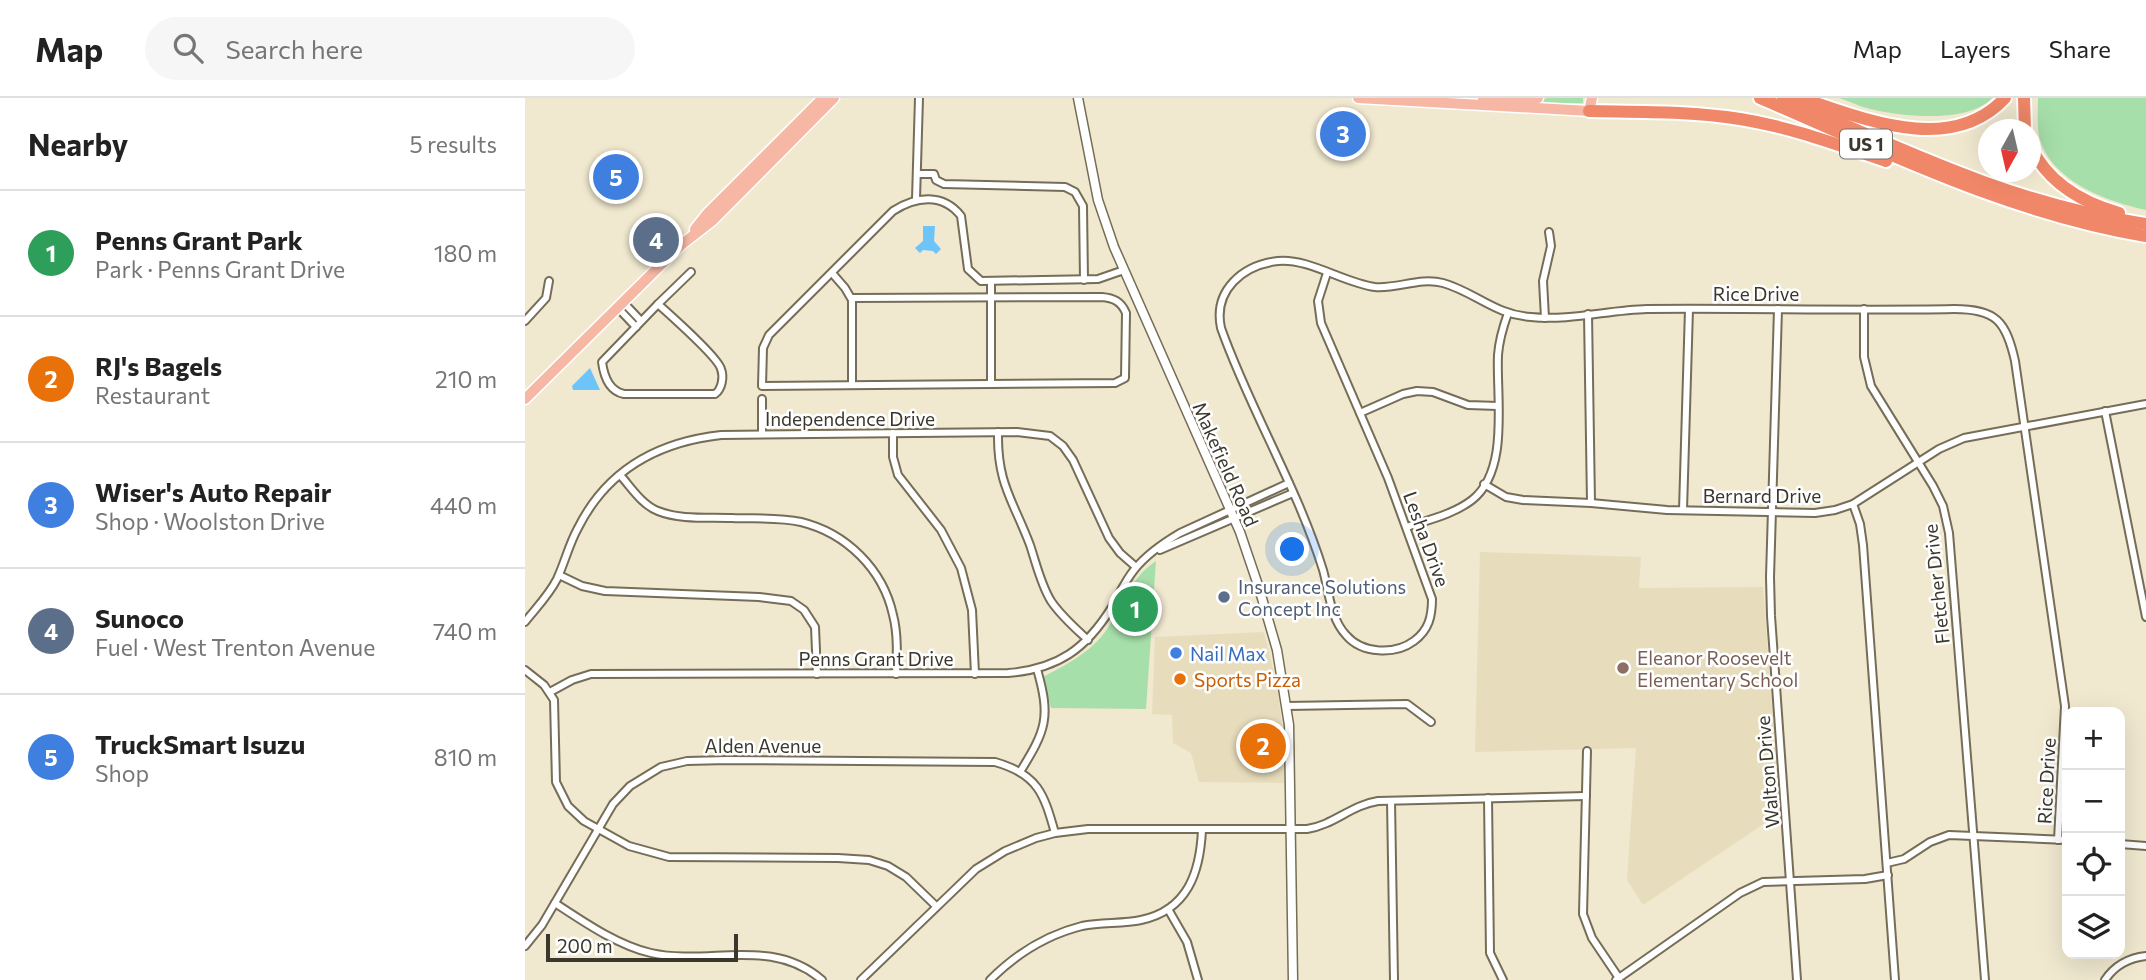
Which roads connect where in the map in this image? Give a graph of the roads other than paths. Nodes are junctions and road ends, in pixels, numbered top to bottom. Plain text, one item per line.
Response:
1 (810, 98) edge
2 (823, 98) edge
3 (834, 98) edge
4 (919, 98) edge
5 (1079, 98) edge
6 (1358, 98) edge
7 (1538, 98) edge
8 (1760, 98) edge
9 (1783, 98) edge
10 (1801, 98) edge
11 (2005, 98) edge
12 (2024, 98) edge
13 (1412, 100) junction
14 (1589, 102) edge
15 (804, 116) junction
16 (2025, 119) edge
17 (2041, 164) edge
18 (917, 174) junction
19 (1972, 189) junction
20 (916, 199) junction
21 (2146, 222) edge
22 (1549, 232) dead end
23 (2146, 236) edge
24 (684, 243) junction
25 (1124, 270) junction
26 (691, 272) dead end
27 (832, 273) junction
28 (1327, 273) junction
29 (1101, 278) junction
30 (1084, 280) junction
31 (549, 281) dead end
32 (991, 282) junction
33 (991, 297) junction
34 (1102, 297) junction
35 (852, 298) junction
36 (658, 304) junction
37 (621, 305) junction
38 (1689, 309) junction
39 (1778, 309) junction
40 (1864, 309) junction
41 (1508, 313) junction
42 (1588, 314) junction
43 (1545, 318) junction
44 (525, 321) edge
45 (639, 324) junction
46 (991, 384) junction
47 (852, 385) junction
48 (525, 399) edge
49 (762, 399) dead end
50 (2146, 404) edge
51 (1498, 406) junction
52 (2105, 411) junction
53 (1360, 413) junction
54 (2024, 426) junction
55 (997, 432) junction
56 (893, 433) junction
57 (762, 434) junction
58 (1918, 463) junction
59 (620, 475) junction
60 (1289, 484) junction
61 (1484, 484) junction
62 (1293, 493) junction
63 (1591, 503) junction
64 (1853, 503) junction
65 (1683, 510) junction
66 (1773, 512) junction
67 (1232, 514) junction
68 (1407, 527) junction
69 (1136, 567) junction
70 (559, 575) junction
71 (2146, 617) edge
72 (525, 622) edge
73 (1088, 640) junction
74 (1037, 669) junction
75 (525, 670) edge
76 (817, 674) junction
77 (896, 674) junction
78 (975, 674) junction
79 (550, 692) junction
80 (1287, 706) junction
81 (1431, 722) dead end
82 (1587, 751) dead end
83 (1020, 772) junction
84 (1586, 796) junction
85 (1487, 798) junction
86 (1391, 801) junction
87 (597, 829) junction
88 (1291, 829) junction
89 (1202, 830) junction
90 (1055, 833) junction
91 (1974, 835) junction
92 (2058, 839) junction
93 (2062, 839) edge
94 (2125, 844) edge
95 (2146, 846) edge
96 (1887, 863) junction
97 (1888, 875) junction
98 (1791, 880) junction
99 (555, 903) junction
100 (936, 906) junction
101 (1168, 909) junction
102 (525, 946) edge
103 (2146, 956) edge
104 (1618, 979) edge
105 (822, 980) edge
106 (861, 980) edge
107 (991, 980) edge
108 (1198, 980) edge
109 (1293, 980) edge
110 (1394, 980) edge
111 (1503, 980) edge
112 (1797, 980) edge
113 (1895, 980) edge
114 (1985, 980) edge
115 (2105, 980) edge

1 - 15 main road
2 - 15 main road
3 - 24 main road
4 - 18 street
5 - 25 street, Makefield Road
6 - 13 main road
7 - 13 main road
8 - 19 highway, US 1
9 - 21 highway, US 1
10 - 11 highway
12 - 16 highway
13 - 14 main road
14 - 19 highway
15 - 24 main road
17 - 21 highway
18 - 20 street
18 - 30 street
19 - 23 highway, US 1
20 - 27 street
20 - 32 street
22 - 43 street
24 - 37 main road
25 - 29 street
25 - 67 street, Makefield Road
26 - 36 street
27 - 35 street
27 - 47 street
28 - 41 street, Rice Drive
28 - 53 street, Lesha Drive
28 - 60 street, Rice Drive
29 - 30 street
29 - 34 street
30 - 32 street
31 - 44 street
32 - 33 street
33 - 34 street
33 - 35 street
33 - 46 street
34 - 46 street
35 - 47 street
36 - 45 street
36 - 45 street
37 - 45 street
37 - 48 main road
38 - 39 street, Rice Drive
38 - 42 street, Rice Drive
38 - 65 street
39 - 40 street, Rice Drive
39 - 66 street, Walton Drive
40 - 54 street, Rice Drive
40 - 58 street, Fletcher Drive
41 - 43 street, Rice Drive
41 - 51 street
42 - 43 street, Rice Drive
42 - 63 street
46 - 47 street
49 - 57 street
50 - 52 street, Bernard Drive
51 - 53 street
51 - 61 street
52 - 54 street, Bernard Drive
52 - 71 street
53 - 68 street, Lesha Drive
54 - 58 street, Bernard Drive
54 - 92 street, Rice Drive
55 - 56 street, Independence Drive
55 - 69 street, Independence Drive
55 - 73 street
56 - 57 street, Independence Drive
56 - 78 street
57 - 59 street, Independence Drive
58 - 64 street, Bernard Drive
58 - 91 street, Fletcher Drive
59 - 70 street, Independence Drive
59 - 77 street
60 - 62 street, Rice Drive
60 - 67 street
61 - 63 street, Bernard Drive
61 - 68 street
62 - 67 street
62 - 68 street, Lesha Drive
63 - 65 street, Bernard Drive
64 - 66 street, Bernard Drive
64 - 96 street
65 - 66 street, Bernard Drive
66 - 98 street, Walton Drive
67 - 69 street, Penns Grant Drive
67 - 80 street, Makefield Road
69 - 73 street, Penns Grant Drive
70 - 72 street, Independence Drive
70 - 76 street
73 - 74 street, Penns Grant Drive
74 - 78 street, Penns Grant Drive
74 - 83 street
75 - 79 street
76 - 77 street, Penns Grant Drive
76 - 79 street, Penns Grant Drive
77 - 78 street, Penns Grant Drive
79 - 87 street
80 - 81 street
80 - 88 street, Makefield Road
82 - 84 street
83 - 87 street, Alden Avenue
83 - 90 street, Alden Avenue
84 - 85 street
84 - 104 street
85 - 86 street
85 - 111 street
86 - 88 street
86 - 110 street
87 - 99 street, Alden Avenue
87 - 100 street
88 - 89 street
88 - 109 street, Makefield Road
89 - 90 street
89 - 101 street
90 - 100 street
91 - 92 street
91 - 96 street
91 - 114 street, Fletcher Drive
92 - 93 street
94 - 95 street
96 - 97 street
97 - 98 street
97 - 113 street
98 - 104 street
98 - 112 street, Walton Drive
99 - 102 street, Alden Avenue
99 - 105 street
100 - 106 street
101 - 107 street
101 - 108 street
103 - 115 street

